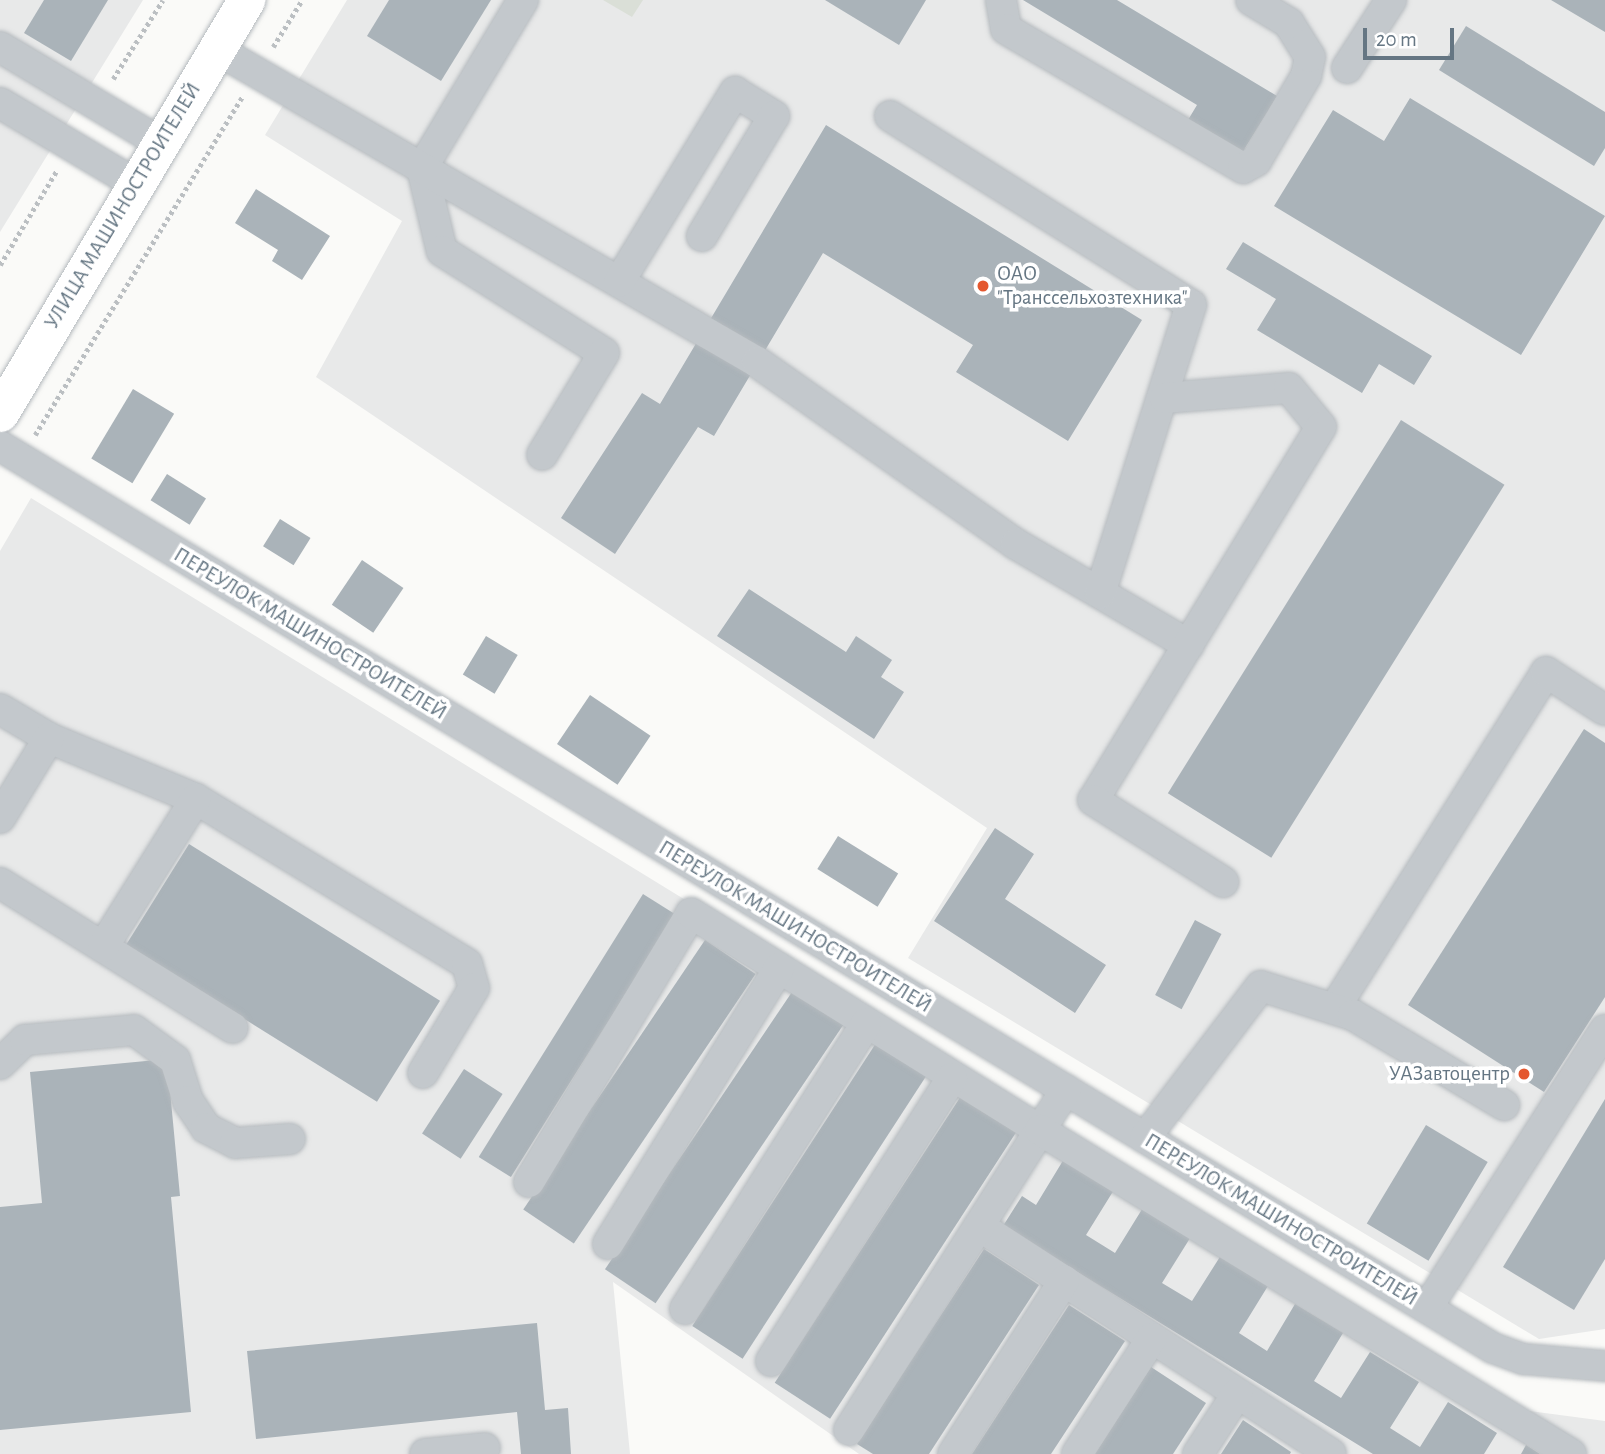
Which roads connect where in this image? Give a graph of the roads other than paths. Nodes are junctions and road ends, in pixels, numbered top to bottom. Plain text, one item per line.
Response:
1 (246, 0) edge
2 (523, 0) edge
3 (1001, 0) edge
4 (1251, 0) edge
5 (1391, 0) edge
6 (0, 47) edge
7 (216, 49) junction
8 (1347, 68) dead end
9 (0, 103) edge
10 (890, 116) dead end
11 (161, 143) junction
12 (422, 168) junction
13 (136, 184) junction
14 (702, 236) dead end
15 (619, 282) junction
16 (6, 390) edge
17 (1165, 398) junction
18 (10, 453) edge
19 (542, 455) dead end
20 (1100, 593) junction
21 (1189, 645) junction
22 (0, 709) edge
23 (1605, 709) edge
24 (49, 738) junction
25 (196, 799) junction
26 (0, 818) edge
27 (1223, 882) dead end
28 (0, 883) edge
29 (103, 947) junction
30 (779, 968) junction
31 (1334, 1009) junction
32 (866, 1024) junction
33 (233, 1028) dead end
34 (1605, 1031) edge
35 (0, 1064) edge
36 (423, 1073) dead end
37 (952, 1078) junction
38 (1066, 1090) junction
39 (1504, 1105) dead end
40 (1040, 1130) junction
41 (1145, 1138) junction
42 (290, 1139) dead end
43 (528, 1182) dead end
44 (979, 1226) junction
45 (608, 1244) dead end
46 (1063, 1281) junction
47 (1427, 1308) junction
48 (685, 1310) dead end
49 (1152, 1338) junction
50 (771, 1361) dead end
51 (1605, 1366) edge
52 (1237, 1394) junction
53 (849, 1430) dead end
54 (485, 1448) dead end
55 (1321, 1451) edge
56 (425, 1454) edge
57 (953, 1454) edge
58 (1077, 1454) edge
59 (1198, 1454) edge
60 (1571, 1454) edge

1 - 7 main road, УЛИЦА МАШИНОСТРОИТЕЛЕЙ
2 - 12 street
3 - 4 street
5 - 8 street
6 - 11 street
7 - 11 main road, УЛИЦА МАШИНОСТРОИТЕЛЕЙ
7 - 12 street
9 - 13 street
10 - 17 street
11 - 13 main road, УЛИЦА МАШИНОСТРОИТЕЛЕЙ
12 - 15 street
12 - 19 street
13 - 16 main road, УЛИЦА МАШИНОСТРОИТЕЛЕЙ
14 - 15 street
15 - 20 street
17 - 20 street
17 - 21 street
18 - 38 street, ПЕРЕУЛОК МАШИНОСТРОИТЕЛЕЙ
20 - 21 street
21 - 27 street
22 - 24 street
23 - 31 street
24 - 25 street
24 - 26 street
25 - 29 street
25 - 36 street
28 - 29 street
29 - 33 street
30 - 32 street
30 - 43 street
30 - 45 street
31 - 39 street
31 - 41 street
32 - 37 street
32 - 48 street
34 - 47 street
35 - 42 street
37 - 40 street
37 - 50 street
38 - 40 street
38 - 41 street, ПЕРЕУЛОК МАШИНОСТРОИТЕЛЕЙ
40 - 44 street
40 - 60 street
41 - 47 street, ПЕРЕУЛОК МАШИНОСТРОИТЕЛЕЙ
44 - 46 street
44 - 53 street
46 - 49 street
46 - 57 street
47 - 51 street, ПЕРЕУЛОК МАШИНОСТРОИТЕЛЕЙ
49 - 52 street
49 - 58 street
52 - 55 street
52 - 59 street
54 - 56 street

